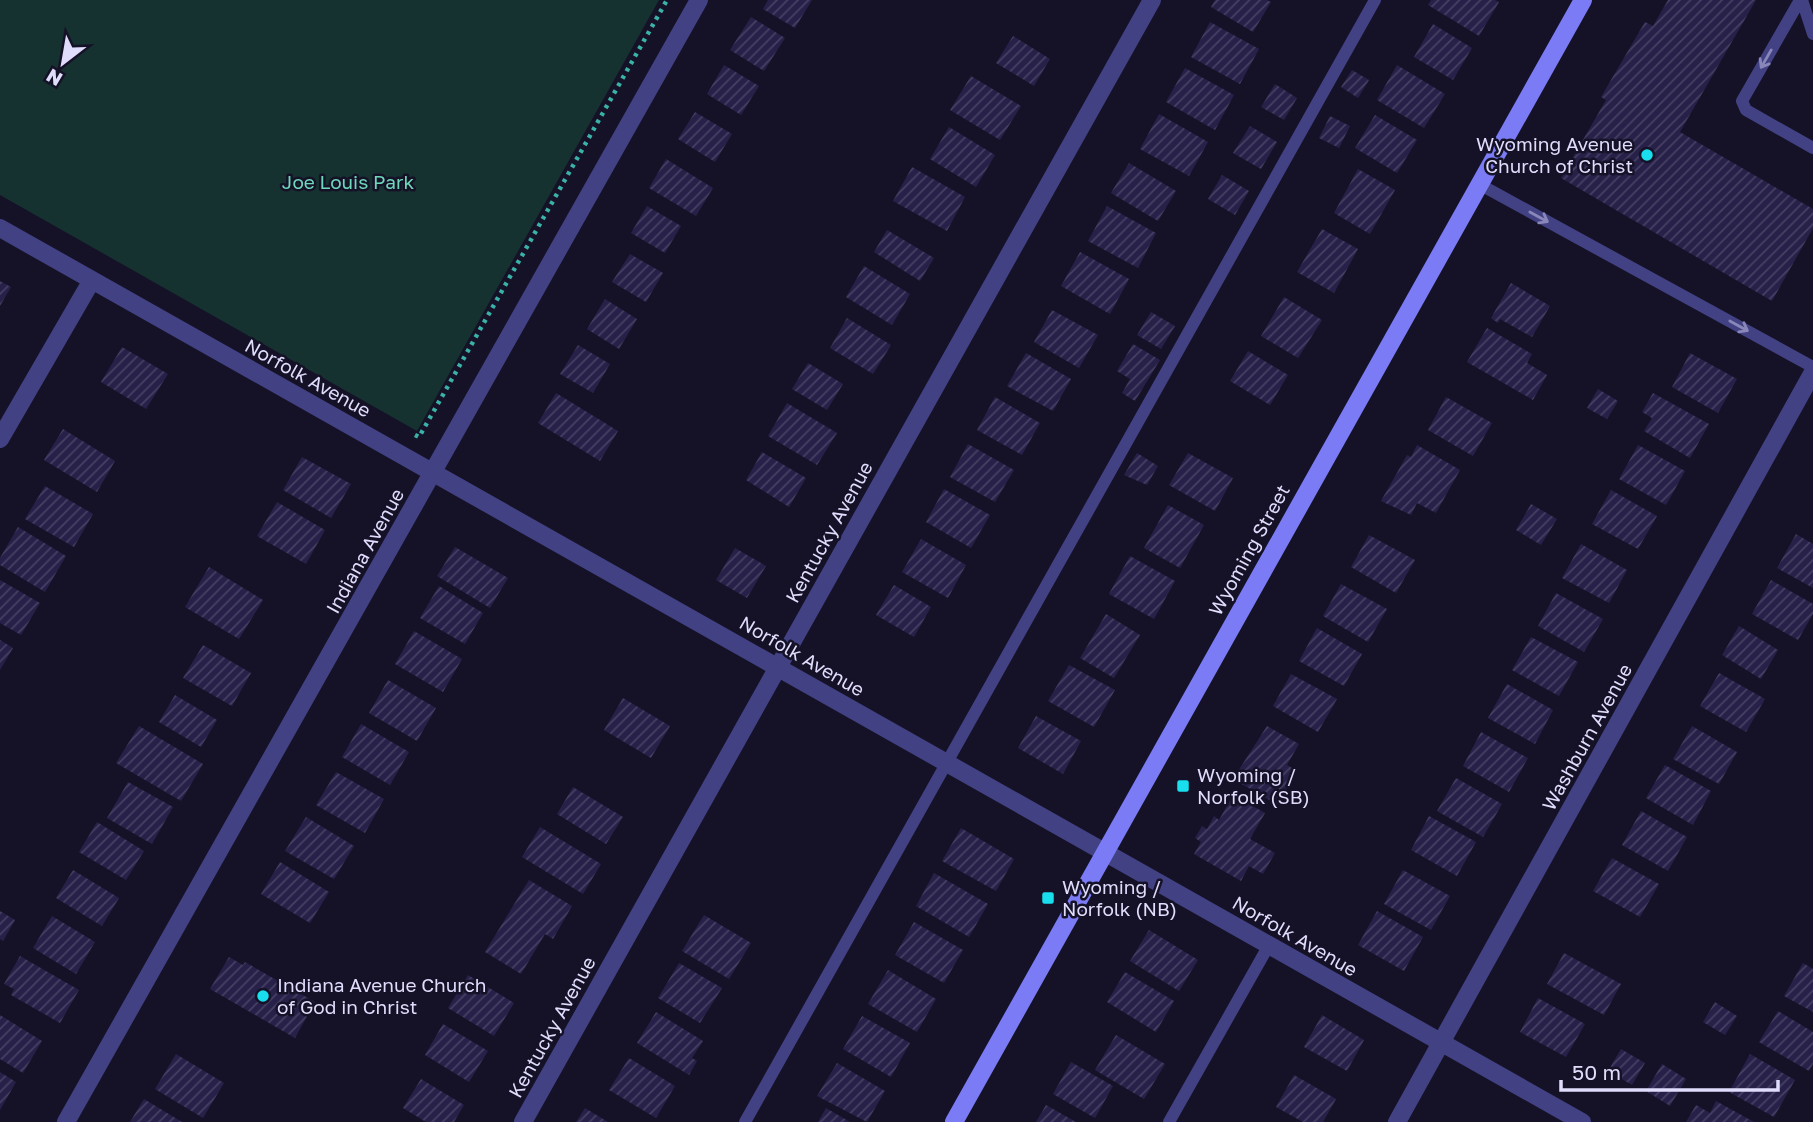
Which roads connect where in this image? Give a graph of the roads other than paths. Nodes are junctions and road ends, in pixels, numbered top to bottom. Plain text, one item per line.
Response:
1 (699, 0) edge
2 (1152, 0) edge
3 (1375, 0) edge
4 (1583, 0) edge
5 (1801, 0) edge
6 (1813, 34) edge
7 (1813, 148) edge
8 (1479, 184) junction
9 (0, 228) edge
10 (92, 280) junction
11 (1813, 367) edge
12 (1813, 372) edge
13 (0, 439) edge
14 (433, 473) junction
15 (778, 666) junction
16 (946, 762) junction
17 (1103, 852) junction
18 (1269, 945) junction
19 (1441, 1044) junction
20 (66, 1122) edge
21 (523, 1122) edge
22 (746, 1122) edge
23 (954, 1122) edge
24 (1170, 1122) edge
25 (1397, 1122) edge
26 (1582, 1122) edge

1 - 14 street, Indiana Avenue
2 - 15 street, Kentucky Avenue
3 - 16 lane
4 - 8 street, Wyoming Street
5 - 6 lane
5 -> 7 lane
8 -> 11 lane
8 - 17 street, Wyoming Street
9 - 10 street, Norfolk Avenue
10 - 13 street
10 - 14 street, Norfolk Avenue
12 - 19 street, Washburn Avenue
14 - 15 street, Norfolk Avenue
14 - 20 street, Indiana Avenue
15 - 16 street, Norfolk Avenue
15 - 21 street, Kentucky Avenue
16 - 17 street, Norfolk Avenue
16 - 22 lane
17 - 18 street, Norfolk Avenue
17 - 23 street, Wyoming Street
18 - 19 street, Norfolk Avenue
18 - 24 lane
19 - 25 street, Washburn Avenue
19 - 26 street, Norfolk Avenue

